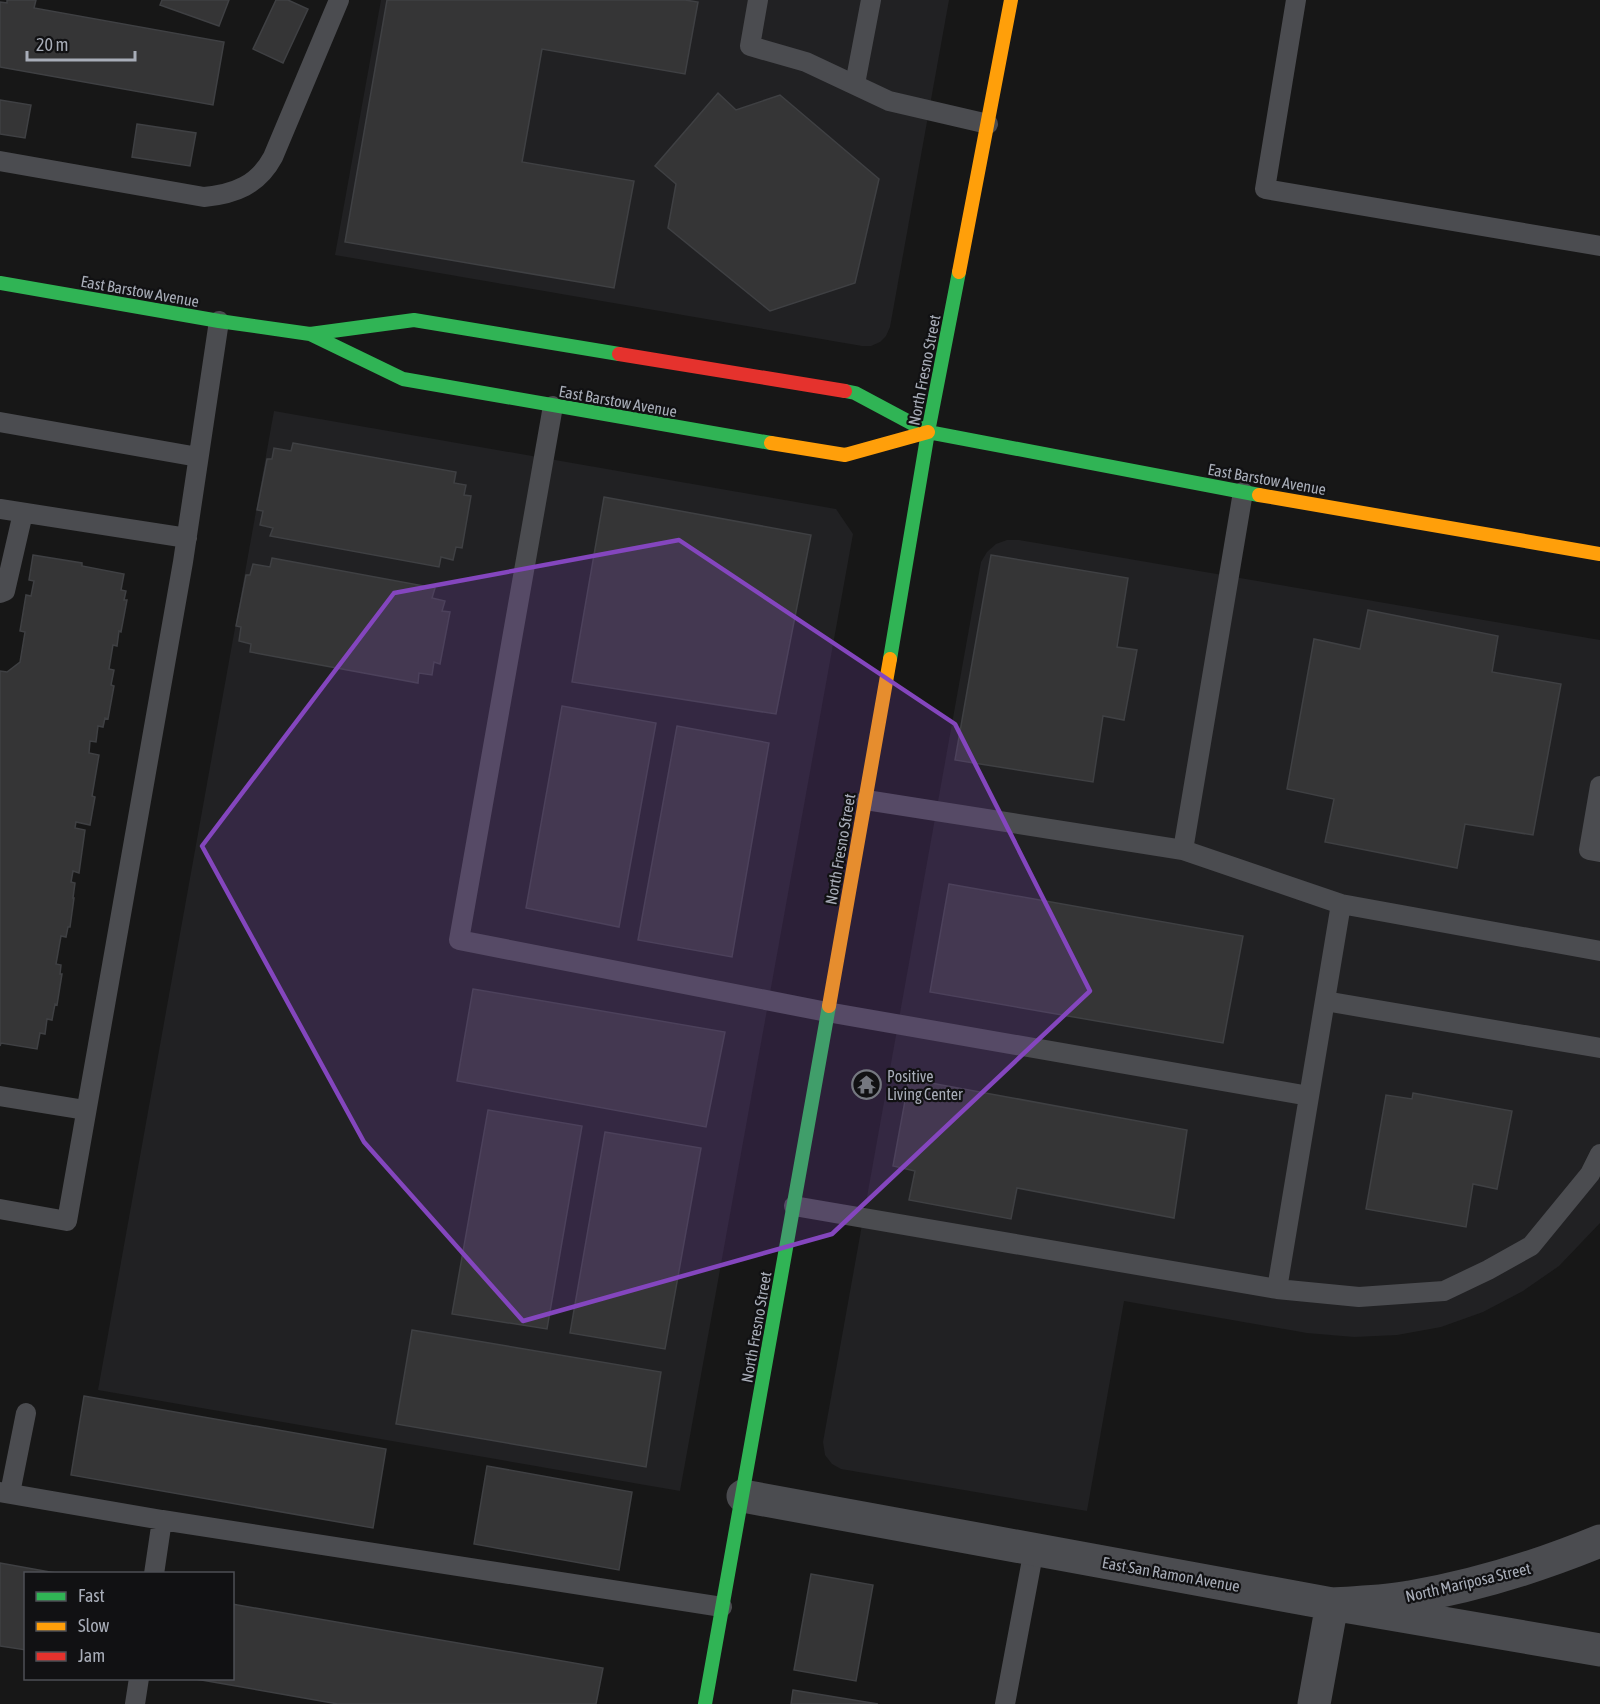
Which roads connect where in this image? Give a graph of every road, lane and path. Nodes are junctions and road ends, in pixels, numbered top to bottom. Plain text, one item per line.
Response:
1 (339, 0) edge
2 (758, 0) edge
3 (871, 0) edge
4 (1011, 0) edge
5 (1296, 0) edge
6 (855, 84) junction
7 (988, 123) junction
8 (0, 161) edge
9 (1600, 246) edge
10 (0, 283) edge
11 (219, 321) junction
12 (310, 334) junction
13 (553, 406) junction
14 (0, 423) edge
15 (928, 432) junction
16 (198, 458) junction
17 (1243, 492) junction
18 (0, 509) edge
19 (23, 513) junction
20 (187, 538) junction
21 (1600, 554) edge
22 (0, 592) edge
23 (1600, 786) edge
24 (866, 800) junction
25 (1183, 850) junction
26 (1600, 852) edge
27 (1341, 904) junction
28 (1600, 951) edge
29 (1325, 1001) junction
30 (827, 1012) junction
31 (1600, 1048) edge
32 (0, 1096) edge
33 (1309, 1096) junction
34 (85, 1110) junction
35 (1600, 1154) edge
36 (794, 1206) junction
37 (0, 1209) edge
38 (1277, 1288) junction
39 (26, 1413) dead end
40 (5, 1492) edge
41 (743, 1496) junction
42 (162, 1520) junction
43 (1600, 1541) edge
44 (1034, 1549) junction
45 (154, 1572) edge
46 (1332, 1604) junction
47 (723, 1607) junction
48 (1600, 1650) edge
49 (139, 1680) edge
50 (135, 1704) edge
51 (705, 1704) edge
52 (1005, 1704) edge
53 (1314, 1704) edge

1 - 8 lane
2 - 6 lane
3 - 6 lane
4 - 7 main road, North Fresno Street
5 - 9 lane
6 - 7 lane
7 - 15 main road, North Fresno Street
10 - 11 main road, East Barstow Avenue
11 - 12 main road, East Barstow Avenue
11 - 16 lane
12 - 13 main road, East Barstow Avenue
12 - 15 main road, East Barstow Avenue
13 - 15 main road, East Barstow Avenue
13 - 30 lane
14 - 16 lane
15 - 17 main road, East Barstow Avenue
15 - 24 main road, North Fresno Street
16 - 20 lane
17 - 21 main road, East Barstow Avenue
17 - 25 lane
18 - 19 lane
19 - 20 lane
19 - 22 lane
20 - 34 lane
23 - 26 lane
24 - 25 lane
24 - 30 main road, North Fresno Street
25 - 27 lane
27 - 28 lane
27 - 29 lane
29 - 31 lane
29 - 33 lane
30 - 33 lane
30 - 36 main road, North Fresno Street
32 - 34 lane
33 - 38 lane
34 - 37 lane
35 - 38 lane
36 - 38 lane
36 - 41 main road, North Fresno Street
39 - 40 lane
40 - 42 lane
41 - 44 street, East San Ramon Avenue
41 - 47 main road, North Fresno Street
42 - 45 lane
42 - 47 lane
43 - 46 street, North Mariposa Street
44 - 46 street, East San Ramon Avenue
44 - 52 lane
46 - 48 street, East San Ramon Avenue
46 - 53 street
47 - 51 main road, North Fresno Street
49 - 50 lane

